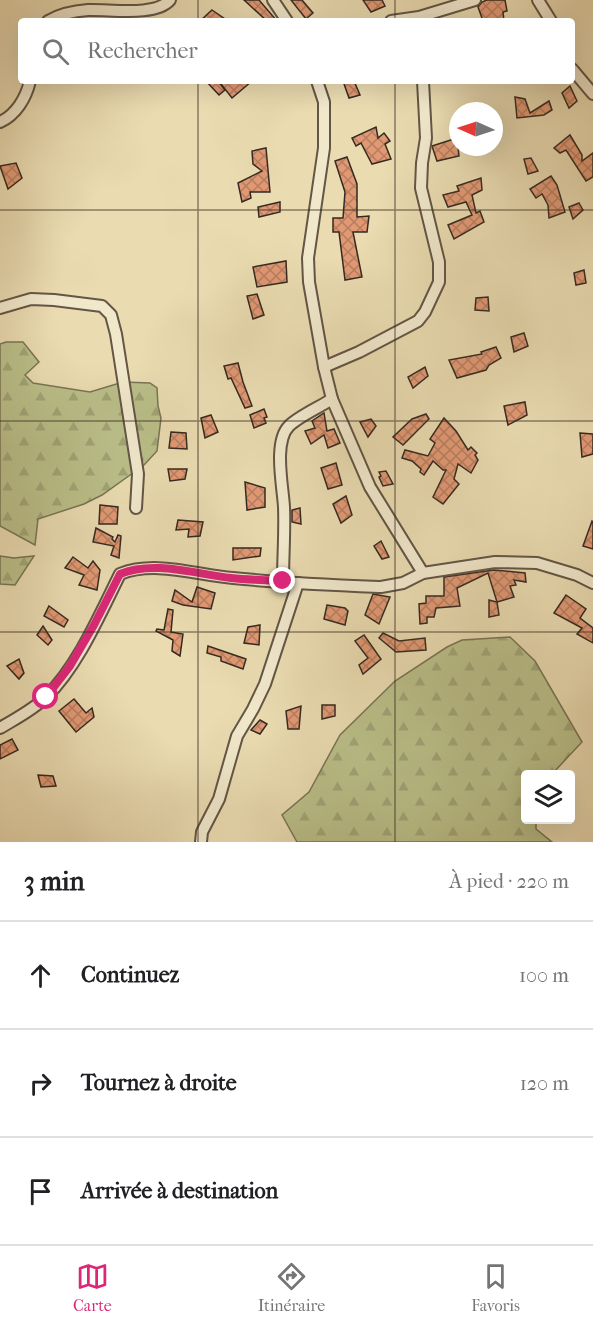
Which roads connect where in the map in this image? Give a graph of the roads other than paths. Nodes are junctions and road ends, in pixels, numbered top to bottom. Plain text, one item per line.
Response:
1 (170, 0) edge
2 (273, 0) edge
3 (475, 0) edge
4 (538, 0) edge
5 (54, 18) edge
6 (285, 18) edge
7 (422, 18) edge
8 (548, 18) edge
9 (575, 73) edge
10 (29, 84) edge
11 (318, 84) edge
12 (423, 84) edge
13 (593, 94) edge
14 (0, 122) edge
15 (0, 308) edge
16 (324, 367) junction
17 (332, 399) junction
18 (136, 508) dead end
19 (423, 573) junction
20 (283, 581) junction
21 (298, 583) junction
22 (593, 583) edge
23 (0, 728) edge
24 (201, 842) edge

1 - 5 street
2 - 6 street
3 - 7 street
4 - 8 street
9 - 13 street
10 - 14 street
11 - 16 street
12 - 16 street
15 - 18 street
16 - 17 street
17 - 19 street
17 - 20 street
19 - 21 street
19 - 22 street
20 - 21 street
20 - 23 street
21 - 24 street

